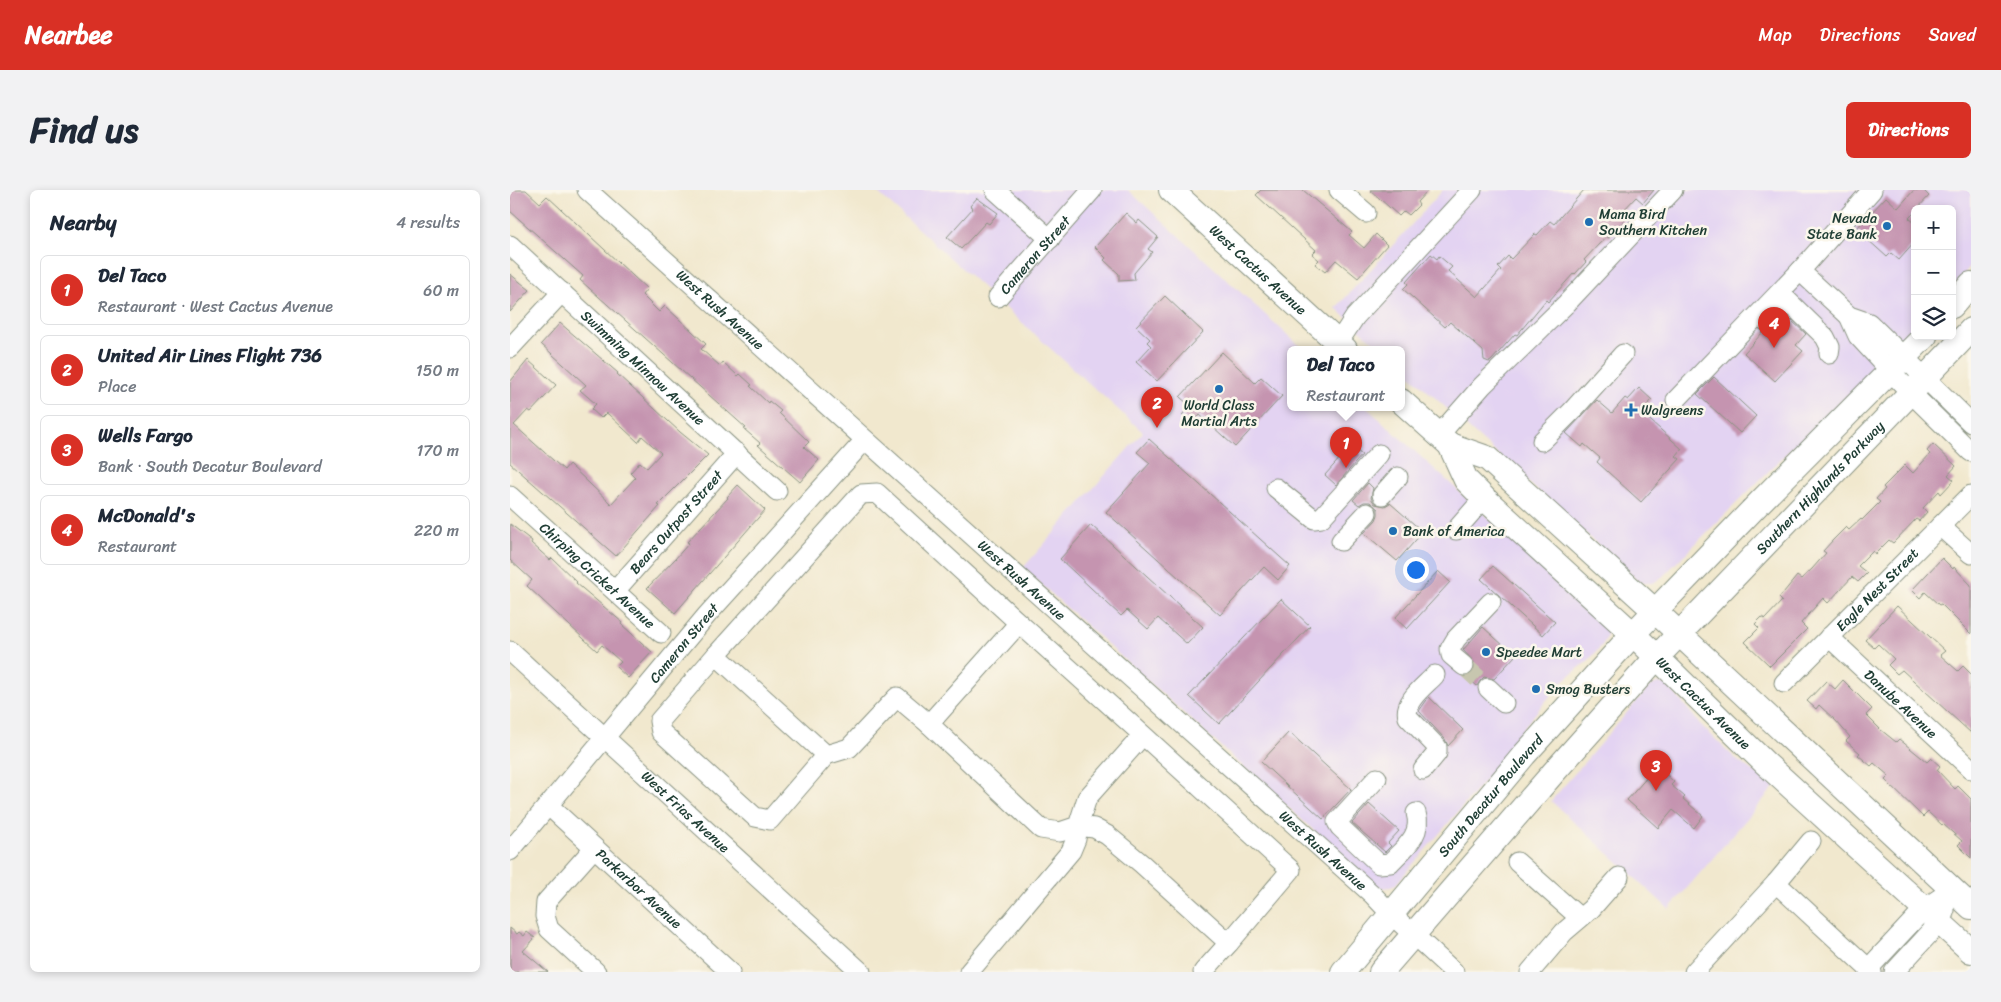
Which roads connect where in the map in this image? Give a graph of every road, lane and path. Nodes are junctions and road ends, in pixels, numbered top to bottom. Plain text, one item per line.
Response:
1 (587, 190) edge
2 (995, 190) edge
3 (1092, 190) edge
4 (1171, 190) edge
5 (1339, 190) edge
6 (1472, 190) edge
7 (1673, 190) edge
8 (1872, 190) edge
9 (1366, 214) dead end
10 (1050, 238) junction
11 (510, 245) edge
12 (1800, 271) junction
13 (1971, 284) edge
14 (562, 292) junction
15 (1780, 292) junction
16 (998, 297) dead end
17 (1956, 301) edge
18 (1793, 307) junction
19 (1971, 330) edge
20 (1921, 340) edge
21 (1341, 346) edge
22 (510, 348) edge
23 (1623, 354) dead end
24 (1829, 354) dead end
25 (1898, 365) junction
26 (1722, 371) dead end
27 (1918, 386) junction
28 (1676, 400) dead end
29 (1405, 405) edge
30 (1971, 423) edge
31 (865, 440) junction
32 (1444, 440) junction
33 (1542, 441) dead end
34 (1971, 452) edge
35 (737, 453) junction
36 (1379, 454) dead end
37 (1398, 477) dead end
38 (1276, 488) dead end
39 (777, 491) dead end
40 (1382, 495) dead end
41 (1971, 495) edge
42 (510, 496) edge
43 (1484, 498) junction
44 (1367, 513) dead end
45 (1940, 526) junction
46 (1456, 530) dead end
47 (1341, 541) dead end
48 (1971, 554) edge
49 (615, 591) junction
50 (1491, 602) dead end
51 (1019, 623) junction
52 (1644, 623) junction
53 (661, 633) dead end
54 (1829, 637) junction
55 (1668, 646) junction
56 (716, 655) junction
57 (513, 661) edge
58 (1464, 666) tunnel mouth
59 (1435, 675) dead end
60 (1784, 684) dead end
61 (1488, 688) tunnel mouth
62 (1504, 703) dead end
63 (928, 724) junction
64 (1143, 735) junction
65 (604, 737) junction
66 (826, 755) junction
67 (1423, 770) dead end
68 (1971, 770) edge
69 (1377, 778) dead end
70 (549, 806) junction
71 (1416, 813) dead end
72 (1078, 826) junction
73 (1811, 841) dead end
74 (594, 848) junction
75 (510, 851) edge
76 (1517, 862) dead end
77 (1620, 877) dead end
78 (1776, 884) junction
79 (1952, 890) junction
80 (1971, 907) edge
81 (1392, 915) junction
82 (1932, 915) junction
83 (1580, 918) junction
84 (1413, 934) junction
85 (1228, 943) junction
86 (1892, 944) junction
87 (1971, 951) edge
88 (1907, 958) junction
89 (1870, 970) edge
90 (596, 972) edge
91 (730, 972) edge
92 (861, 972) edge
93 (969, 972) edge
94 (1203, 972) edge
95 (1343, 972) edge
96 (1381, 972) edge
97 (1454, 972) edge
98 (1530, 972) edge
99 (1694, 972) edge
100 (1894, 972) edge

1 - 31 street, West Rush Avenue
2 - 10 street
3 - 10 street, Cameron Street
4 - 21 main road, West Cactus Avenue
5 - 9 street
6 - 21 street
7 - 32 street
8 - 12 street
10 - 16 street, Cameron Street
11 - 14 street, Swimming Minnow Avenue
12 - 15 street
12 - 25 street
13 - 17 main road
14 - 22 street
14 - 35 street, Swimming Minnow Avenue
15 - 18 street
15 - 28 street
18 - 24 street
18 - 26 street
19 - 27 main road, Southern Highlands Parkway
20 - 25 main road
23 - 33 street
25 - 27 street
25 - 52 main road
27 - 30 street
27 - 34 street
27 - 55 main road, Southern Highlands Parkway
29 - 32 main road, West Cactus Avenue
31 - 65 street, Cameron Street
31 - 81 street, West Rush Avenue
32 - 43 main road, West Cactus Avenue
32 - 52 main road, West Cactus Avenue
35 - 39 street, Swimming Minnow Avenue
35 - 49 street, Bears Outpost Street
36 - 38 street
37 - 40 street
41 - 45 street, Eagle Nest Street
42 - 49 street, Chirping Cricket Avenue
43 - 46 street
43 - 52 main road, West Cactus Avenue
44 - 47 street
45 - 48 street
45 - 54 street, Eagle Nest Street
49 - 53 street, Chirping Cricket Avenue
50 - 58 street
51 - 56 street
51 - 63 street
51 - 64 street
52 - 55 main road, West Cactus Avenue
52 - 55 main road, West Cactus Avenue
52 - 81 main road, South Decatur Boulevard
54 - 60 street, Eagle Nest Street
54 - 68 street, Danube Avenue
55 - 79 main road, West Cactus Avenue
55 - 82 main road, West Cactus Avenue
55 - 84 main road
56 - 66 street
56 - 66 street
57 - 65 street, West Frias Avenue
59 - 67 street
61 - 62 street
63 - 66 street
63 - 72 street
64 - 72 street
64 - 85 street
65 - 70 street, Cameron Street
65 - 92 street, West Frias Avenue
69 - 71 street
70 - 74 street, Parkarbor Avenue
70 - 75 street, Cameron Street
72 - 85 street
72 - 93 street
73 - 78 street
74 - 90 street
74 - 91 street, Parkarbor Avenue
76 - 83 street
77 - 83 street
78 - 89 street
78 - 99 street
79 - 80 main road, West Cactus Avenue
79 - 82 street
81 - 84 street, West Rush Avenue
81 - 95 main road, South Decatur Boulevard
82 - 86 street
82 - 87 main road, West Cactus Avenue
82 - 88 street
83 - 98 street
84 - 96 main road
84 - 97 street, West Rush Avenue
85 - 94 street
86 - 88 street
86 - 89 street
88 - 100 street

